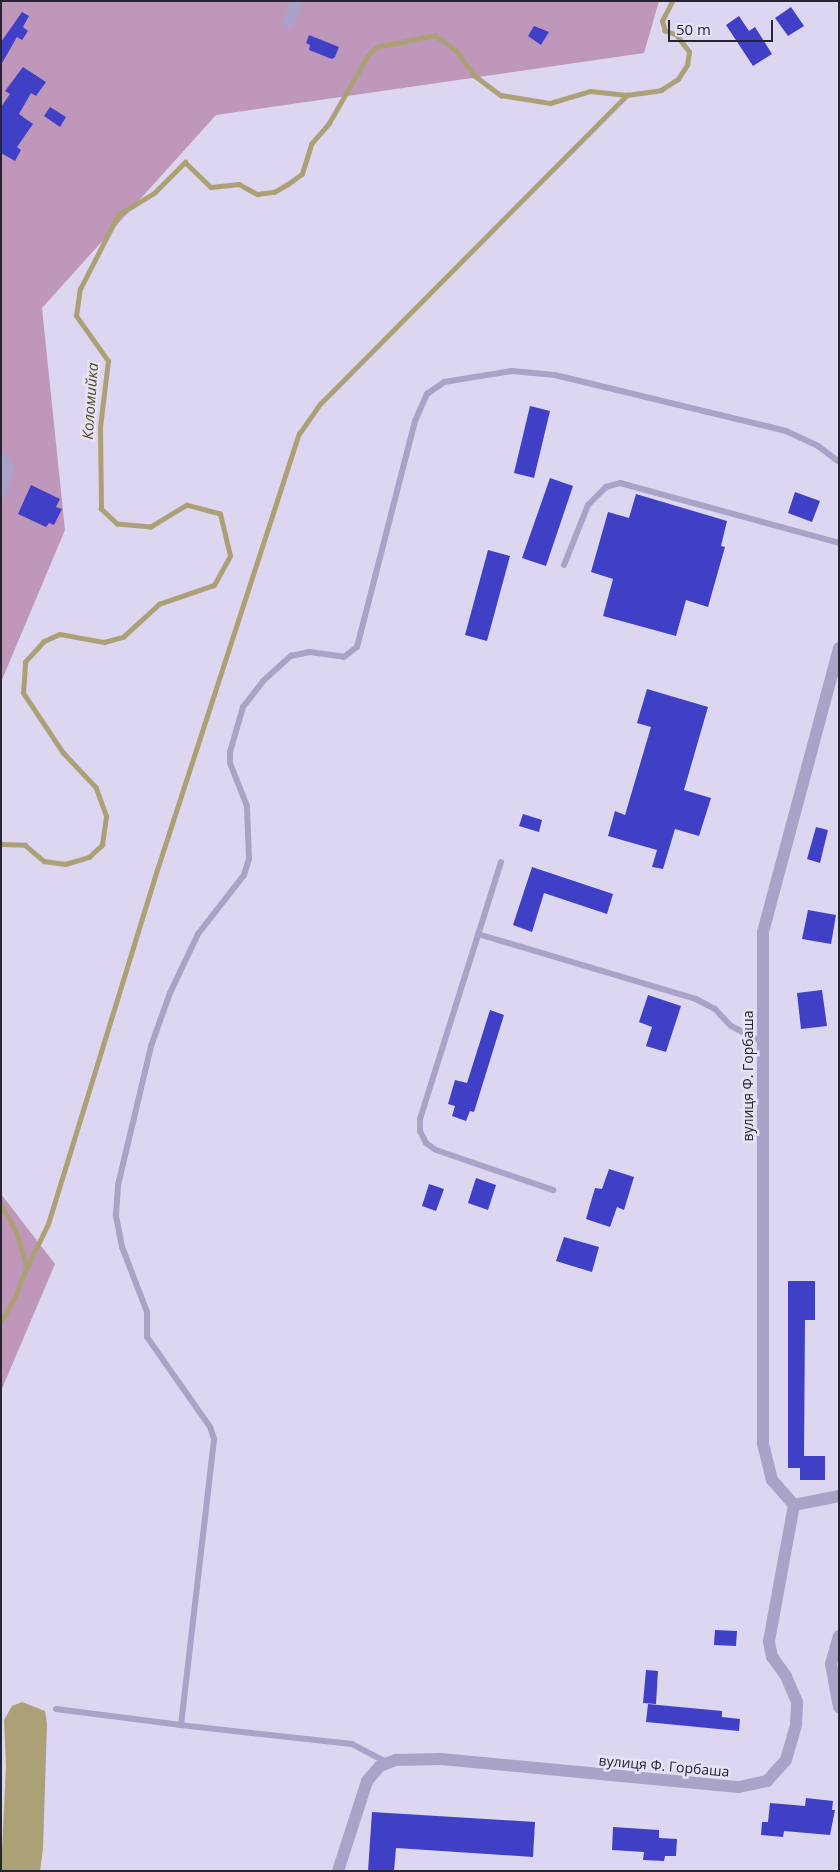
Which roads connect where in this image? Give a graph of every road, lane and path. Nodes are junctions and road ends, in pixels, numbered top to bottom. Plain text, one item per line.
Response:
1 (297, 1) edge
2 (289, 22) dead end
3 (1, 459) edge
4 (839, 462) edge
5 (1, 493) edge
6 (839, 543) edge
7 (564, 565) dead end
8 (839, 648) edge
9 (501, 862) dead end
10 (478, 934) junction
11 (763, 1042) junction
12 (553, 1190) dead end
13 (839, 1496) edge
14 (794, 1505) junction
15 (839, 1636) edge
16 (839, 1708) edge
17 (56, 1709) dead end
18 (181, 1725) junction
19 (388, 1763) junction
20 (338, 1871) edge

1 - 2 street
3 - 5 street
4 - 18 lane
6 - 7 lane
8 - 11 street, вулиця Ф. Горбаша
9 - 10 lane
10 - 11 lane
10 - 12 lane
11 - 14 street, вулиця Ф. Горбаша
13 - 14 street
14 - 19 street, вулиця Ф. Горбаша
15 - 16 street
17 - 18 lane
18 - 19 lane
19 - 20 street, вулиця Ф. Горбаша

